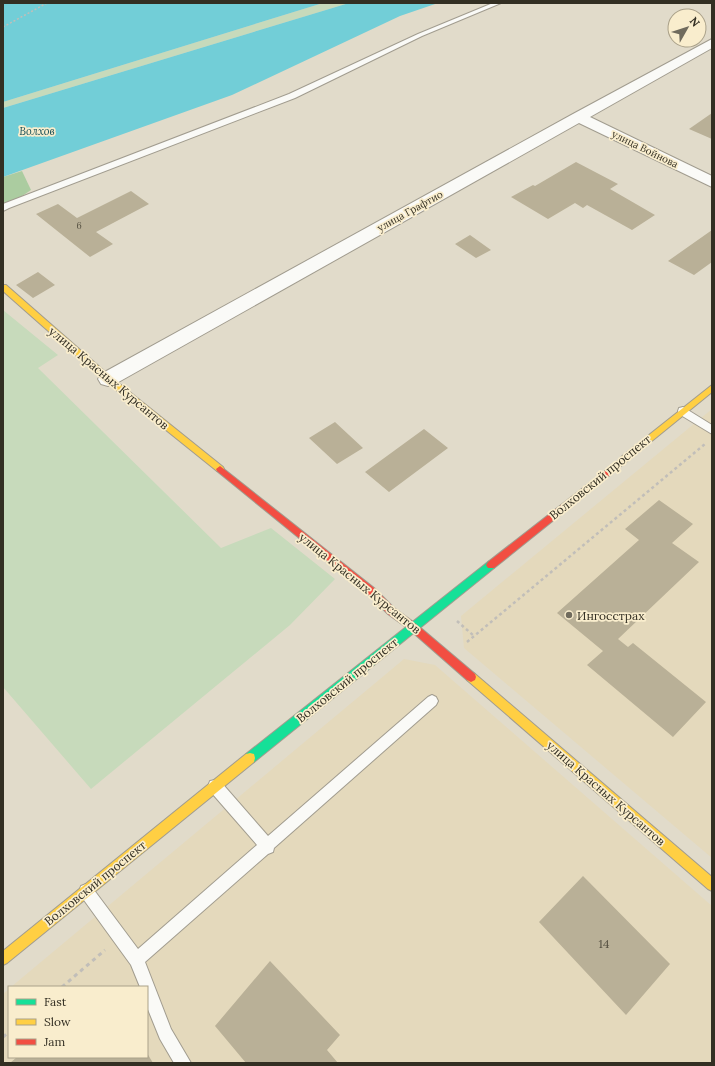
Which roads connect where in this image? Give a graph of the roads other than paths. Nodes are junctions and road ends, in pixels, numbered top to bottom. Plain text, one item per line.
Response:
1 (498, 3) edge
2 (712, 43) edge
3 (578, 117) junction
4 (712, 182) edge
5 (3, 209) edge
6 (3, 287) edge
7 (108, 379) junction
8 (712, 388) edge
9 (683, 411) junction
10 (712, 430) edge
11 (413, 626) junction
12 (432, 701) dead end
13 (215, 786) junction
14 (268, 847) junction
15 (712, 885) edge
16 (86, 891) junction
17 (3, 959) edge
18 (137, 960) junction
19 (147, 986) edge
20 (148, 989) edge
21 (183, 1063) edge

1 - 5 lane
2 - 3 street, улица Графтио
3 - 4 street, улица Войнова
3 - 7 street, улица Графтио
6 - 7 street, улица Красных Курсантов
7 - 11 street, улица Красных Курсантов
8 - 9 street, Волховский проспект
9 - 10 lane
9 - 11 street, Волховский проспект
11 - 13 street, Волховский проспект
11 - 15 street, улица Красных Курсантов
12 - 14 lane
13 - 14 lane
13 - 16 street, Волховский проспект
14 - 18 lane
16 - 17 street, Волховский проспект
16 - 18 lane
18 - 19 lane
20 - 21 lane

